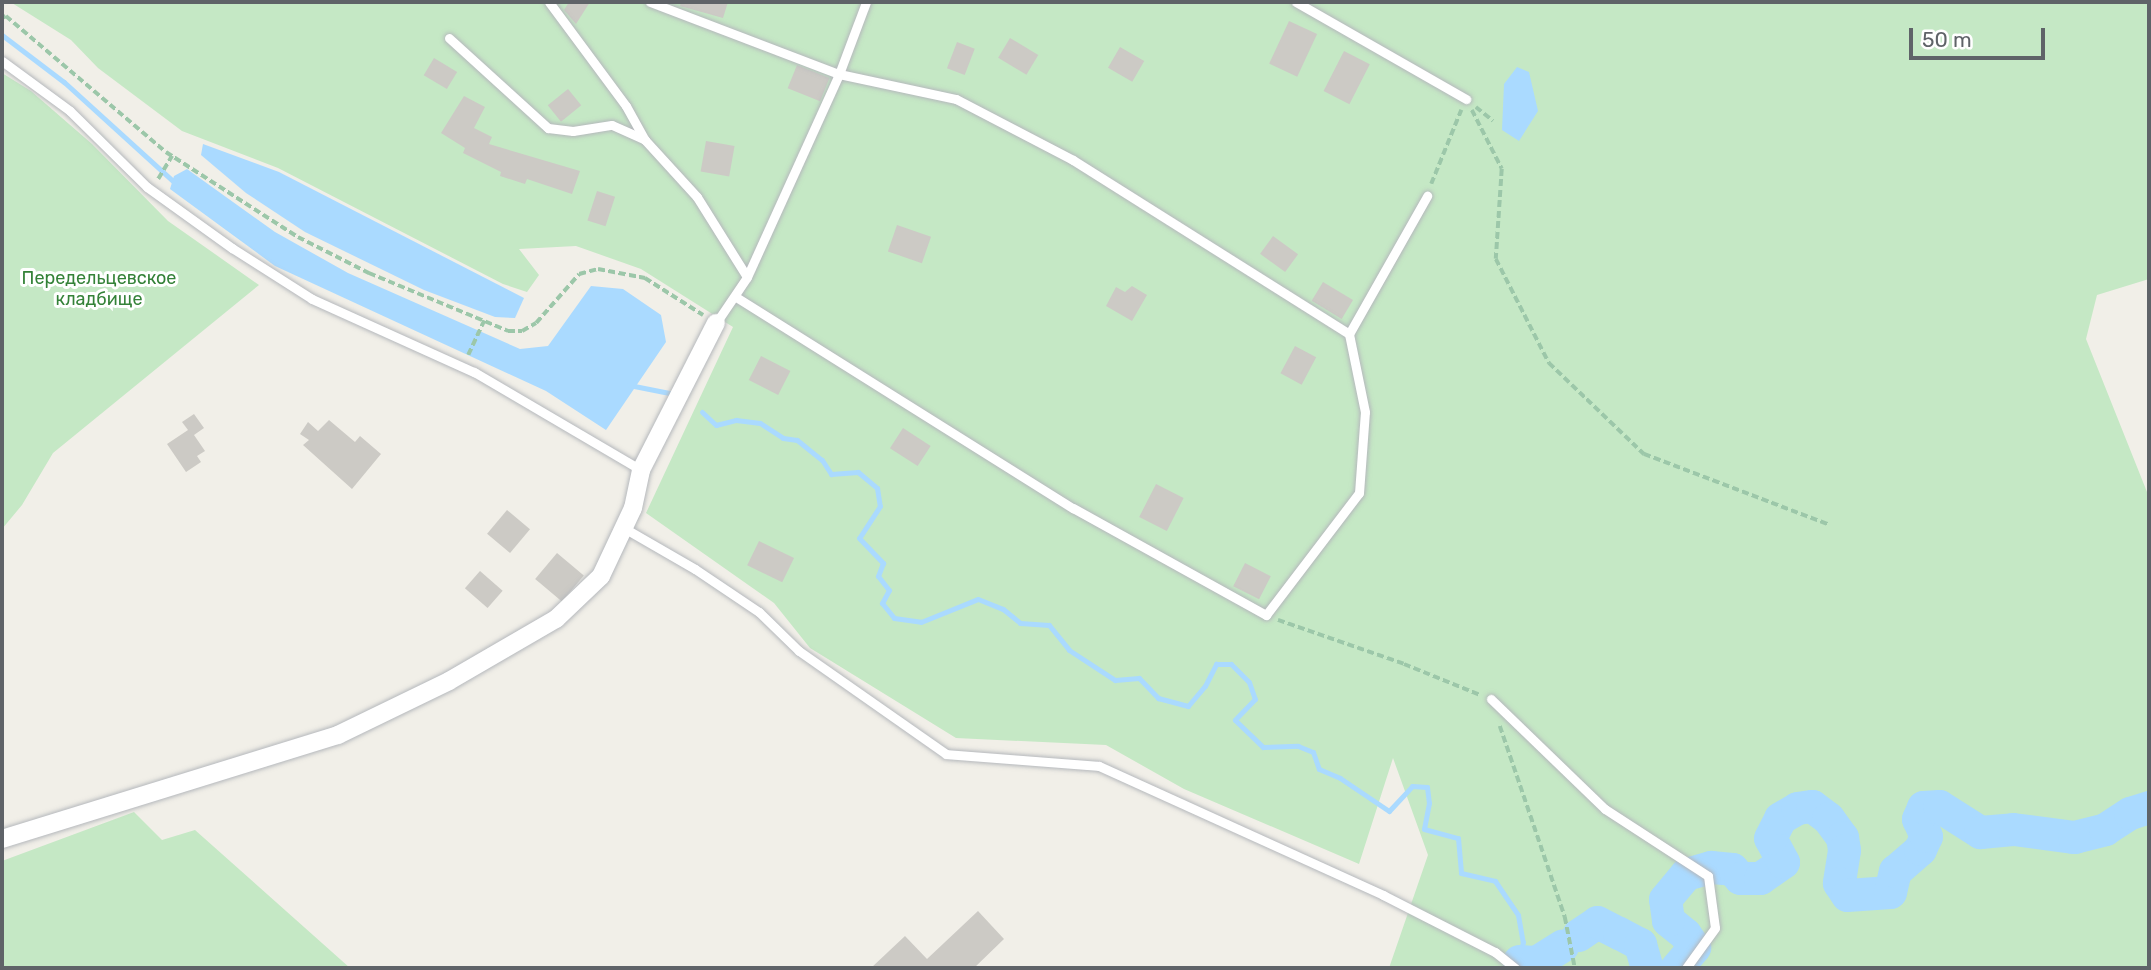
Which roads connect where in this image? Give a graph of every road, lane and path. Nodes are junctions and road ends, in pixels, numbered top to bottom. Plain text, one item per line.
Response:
1 (549, 2) edge
2 (650, 2) edge
3 (866, 2) edge
4 (1296, 2) edge
5 (2, 19) edge
6 (449, 38) dead end
7 (2, 61) edge
8 (839, 74) junction
9 (1466, 99) junction
10 (1493, 121) dead end
11 (645, 140) junction
12 (173, 156) junction
13 (155, 184) dead end
14 (1427, 196) joint
15 (747, 276) junction
16 (736, 297) junction
17 (484, 321) junction
18 (716, 324) junction
19 (1349, 334) junction
20 (470, 352) dead end
21 (641, 470) junction
22 (1830, 525) dead end
23 (624, 528) junction
24 (1266, 615) junction
25 (1491, 699) junction
26 (2, 839) edge
27 (1515, 968) edge
28 (1575, 968) edge
29 (1686, 968) edge

1 - 11 lane
2 - 8 lane
3 - 8 lane
4 - 9 lane
5 - 12 path
6 - 11 lane
7 - 21 lane
8 - 15 lane
8 - 19 lane
9 - 10 path
9 - 14 path
9 - 22 path
11 - 15 lane
12 - 13 path
12 - 17 path
14 - 19 lane
15 - 16 lane
16 - 18 lane
16 - 24 lane
17 - 18 path
17 - 20 path
18 - 21 street
19 - 24 lane
21 - 23 street
23 - 26 street
23 - 27 lane
24 - 25 path
25 - 28 path
25 - 29 lane

